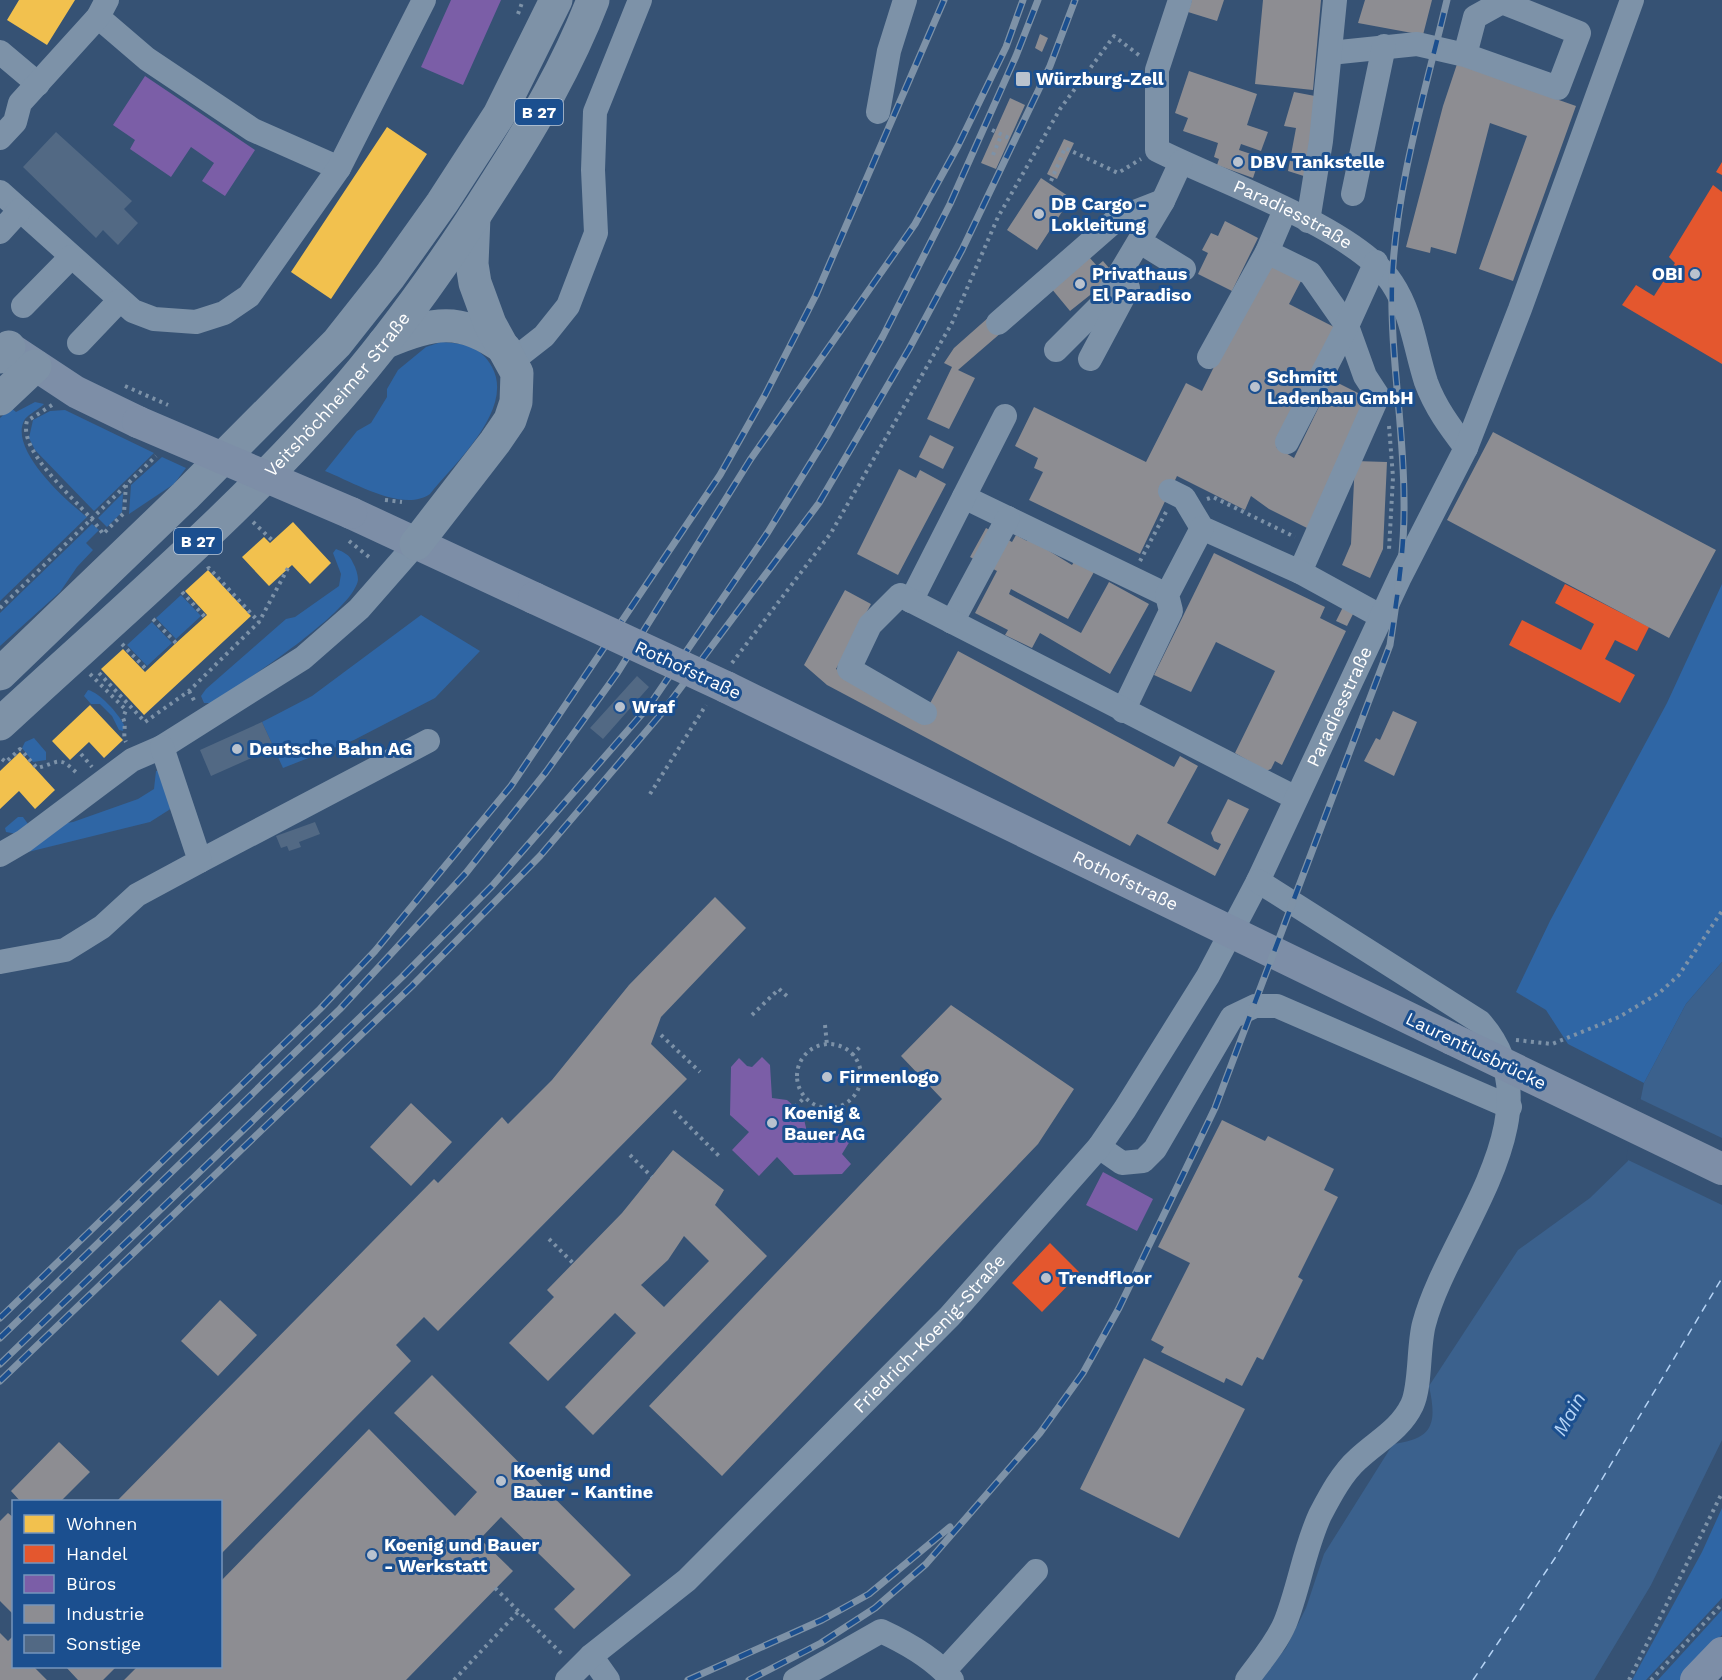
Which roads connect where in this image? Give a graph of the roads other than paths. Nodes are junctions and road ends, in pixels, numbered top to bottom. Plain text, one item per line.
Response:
1 (424, 0) edge
2 (556, 0) edge
3 (593, 0) edge
4 (640, 0) edge
5 (905, 0) edge
6 (1180, 0) edge
7 (1335, 0) edge
8 (1632, 0) edge
9 (103, 9) edge
10 (1384, 46) junction
11 (0, 52) edge
12 (1330, 53) junction
13 (1465, 55) junction
14 (38, 84) junction
15 (878, 112) dead end
16 (0, 138) edge
17 (1186, 164) junction
18 (339, 168) junction
19 (0, 192) edge
20 (1353, 194) dead end
21 (1162, 201) junction
22 (20, 210) junction
23 (1285, 210) junction
24 (474, 217) junction
25 (1308, 221) junction
26 (0, 232) edge
27 (1150, 248) junction
28 (1267, 252) junction
29 (71, 257) junction
30 (1376, 262) junction
31 (1184, 269) dead end
32 (119, 300) junction
33 (23, 306) dead end
34 (998, 323) dead end
35 (1347, 326) junction
36 (79, 343) dead end
37 (382, 344) junction
38 (3, 348) edge
39 (1056, 350) dead end
40 (509, 355) junction
41 (1209, 357) dead end
42 (1090, 359) dead end
43 (35, 366) junction
44 (0, 399) edge
45 (1005, 416) dead end
46 (1287, 442) dead end
47 (1466, 448) junction
48 (1170, 491) dead end
49 (964, 497) junction
50 (1008, 518) junction
51 (1202, 528) junction
52 (416, 544) junction
53 (1300, 572) junction
54 (1167, 595) junction
55 (911, 601) junction
56 (1382, 617) junction
57 (952, 622) junction
58 (7, 663) edge
59 (1123, 711) junction
60 (925, 713) dead end
61 (0, 724) edge
62 (428, 741) dead end
63 (162, 747) junction
64 (1296, 798) junction
65 (0, 855) edge
66 (200, 861) junction
67 (1258, 881) junction
68 (1230, 933) junction
69 (0, 962) edge
70 (1510, 1107) junction
71 (1099, 1147) junction
72 (1722, 1169) edge
73 (1035, 1571) dead end
74 (1722, 1653) edge
75 (579, 1669) edge
76 (948, 1676) edge
77 (608, 1680) edge
78 (795, 1680) edge
79 (1247, 1680) edge
80 (1696, 1680) edge

1 - 18 street
2 - 58 highway, Veitshöchheimer Straße / B 27
3 - 24 highway, Veitshöchheimer Straße / B 27
4 - 40 street
5 - 15 street
6 - 17 street, Paradiesstraße
7 - 12 street
8 - 47 street, Paradiesstraße
9 - 14 street
9 - 18 street
10 - 12 street
10 - 13 street
10 - 20 street
11 - 14 street
12 - 25 street
13 - 13 street
14 - 16 street
17 - 21 street
17 - 23 street, Paradiesstraße
17 - 27 street
18 - 32 street
19 - 22 street
21 - 34 street
21 - 39 street
22 - 26 street
22 - 29 street
23 - 25 street, Paradiesstraße
23 - 28 street
24 - 37 highway, Veitshöchheimer Straße / B 27
24 - 40 highway
25 - 30 street, Paradiesstraße
27 - 31 street
27 - 42 street
28 - 35 street
28 - 41 street
29 - 32 street
29 - 33 street
30 - 35 street
30 - 47 street, Paradiesstraße
32 - 36 street
35 - 46 street
35 - 53 street
37 - 40 highway
37 - 61 highway, Veitshöchheimer Straße / B 27
38 - 43 main road, Rothofstraße
40 - 52 highway
43 - 44 highway
43 - 52 main road, Rothofstraße, bridge
45 - 49 street
47 - 56 street, Paradiesstraße
48 - 51 street
49 - 50 street
49 - 55 street
50 - 54 street
50 - 57 street
51 - 53 street
51 - 54 street
52 - 63 street
52 - 68 main road, Rothofstraße, bridge
53 - 56 street
54 - 59 street
55 - 57 street
55 - 60 street
56 - 64 street, Paradiesstraße
57 - 59 street
59 - 64 street
62 - 66 street
63 - 65 street
63 - 66 street
64 - 67 street, Paradiesstraße
66 - 69 street
67 - 68 street, Paradiesstraße
67 - 70 street
68 - 71 street, Friedrich-Koenig-Straße
68 - 72 main road, Laurentiusbrücke, bridge
70 - 71 street
70 - 79 street
71 - 75 street, Friedrich-Koenig-Straße
73 - 76 street
74 - 80 main road
75 - 77 street
76 - 78 street

